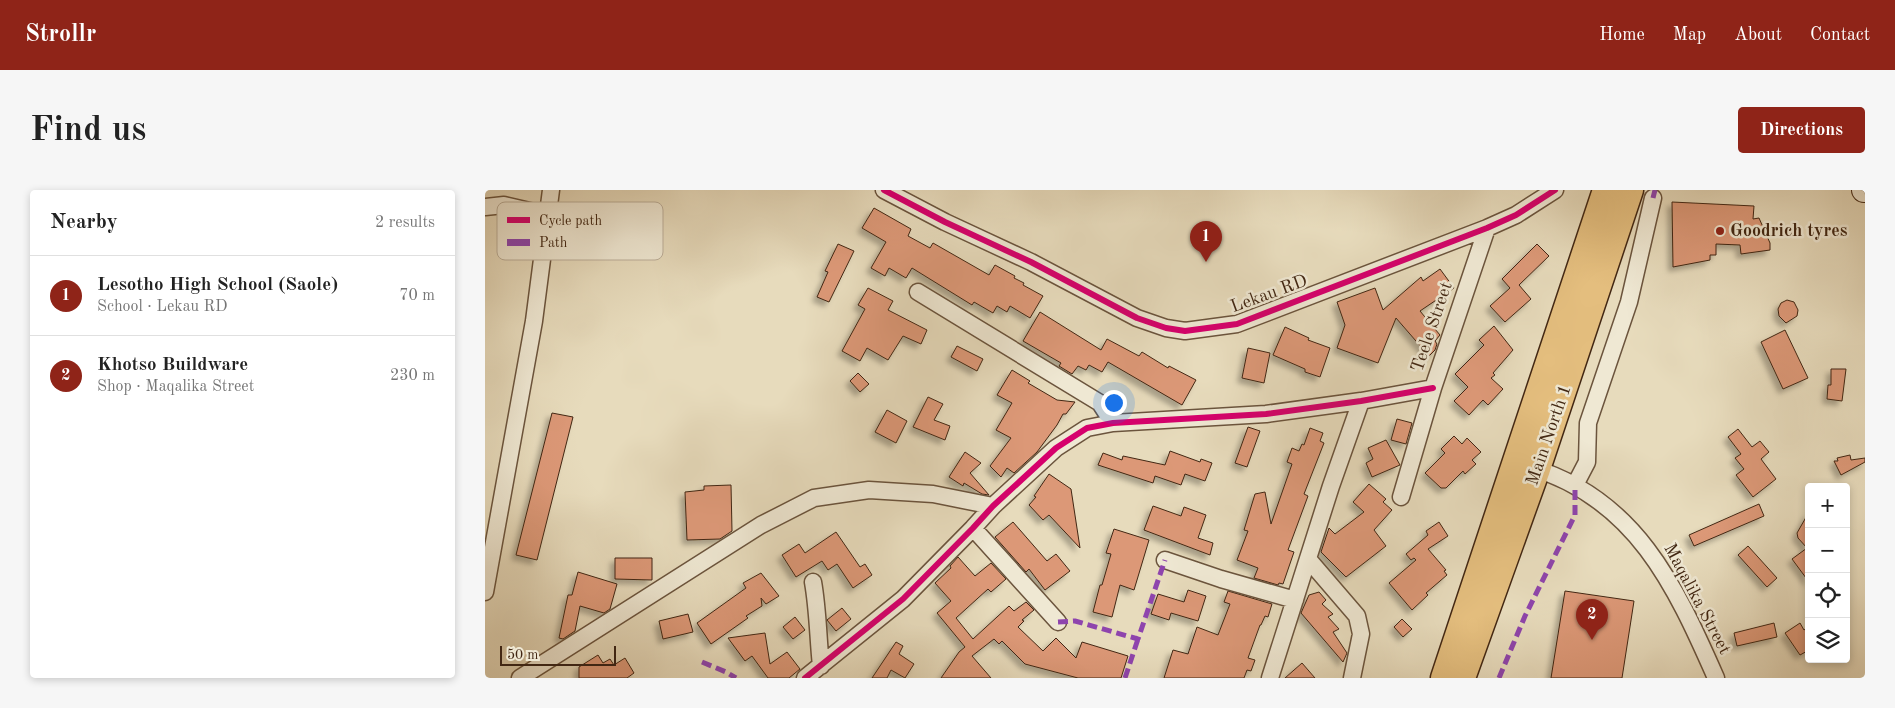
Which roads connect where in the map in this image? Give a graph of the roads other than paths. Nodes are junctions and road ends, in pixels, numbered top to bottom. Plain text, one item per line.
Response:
1 (884, 190) edge
2 (1555, 190) edge
3 (1606, 190) edge
4 (1642, 194) edge
5 (1487, 228) junction
6 (541, 260) edge
7 (918, 292) dead end
8 (1433, 388) junction
9 (1361, 402) junction
10 (1113, 422) junction
11 (1527, 466) junction
12 (1575, 485) junction
13 (1401, 497) dead end
14 (993, 506) junction
15 (973, 528) junction
16 (1308, 559) junction
17 (1165, 560) dead end
18 (813, 582) dead end
19 (485, 592) edge
20 (1295, 600) junction
21 (1058, 622) dead end
22 (821, 666) junction
23 (520, 678) edge
24 (805, 678) edge
25 (1270, 678) edge
26 (1352, 678) edge
27 (1444, 678) edge
28 (1462, 678) edge
29 (1716, 678) edge

1 - 5 street, Lekau RD
2 - 5 street, Lekau RD
3 - 11 main road, Main North 1
4 - 11 main road, Main North 1
4 - 12 street
5 - 8 street, Teele Street
6 - 19 street
7 - 10 street
8 - 9 street
8 - 13 street, Teele Street
9 - 10 street
9 - 16 street
10 - 14 street
11 - 12 street, Maqalika Street
11 - 27 main road, Main North 1
11 - 28 main road, Main North 1
12 - 29 street, Maqalika Street
14 - 15 street
14 - 23 street
15 - 21 street
15 - 22 street
16 - 20 street
16 - 26 street
17 - 20 street
18 - 22 street
20 - 25 street
22 - 24 street

